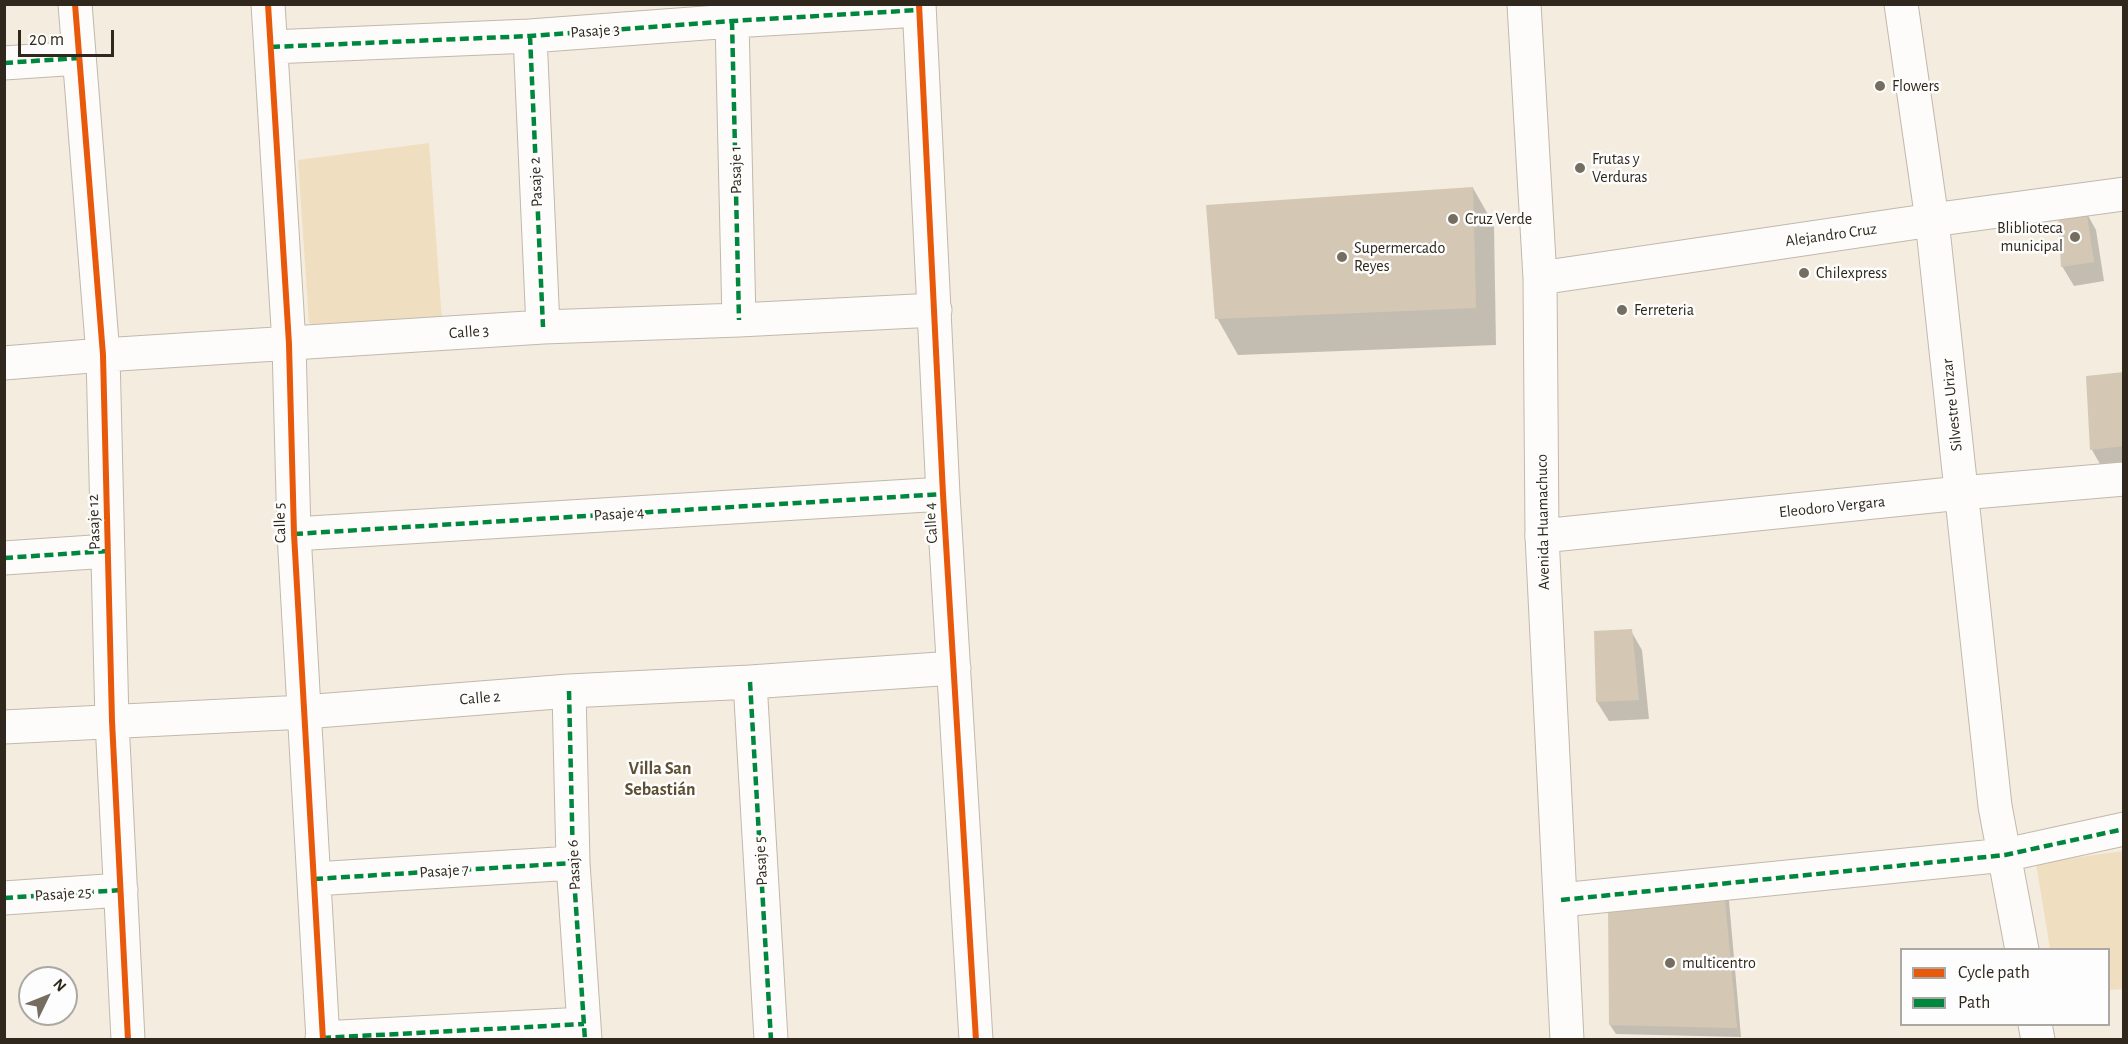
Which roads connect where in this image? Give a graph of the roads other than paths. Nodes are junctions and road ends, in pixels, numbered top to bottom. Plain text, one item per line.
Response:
1 (75, 4) edge
2 (268, 4) edge
3 (1524, 4) edge
4 (1901, 4) edge
5 (919, 7) edge
6 (732, 21) junction
7 (530, 36) junction
8 (271, 47) junction
9 (79, 58) junction
10 (4, 63) edge
11 (2124, 194) edge
12 (1932, 220) junction
13 (1540, 278) junction
14 (935, 310) junction
15 (739, 320) junction
16 (543, 327) junction
17 (289, 344) junction
18 (103, 355) junction
19 (4, 363) edge
20 (2124, 479) edge
21 (943, 494) junction
22 (1961, 494) junction
23 (294, 534) junction
24 (1542, 536) junction
25 (108, 551) junction
26 (4, 558) edge
27 (954, 668) junction
28 (750, 682) junction
29 (569, 691) junction
30 (304, 712) junction
31 (112, 721) junction
32 (4, 727) edge
33 (2124, 829) edge
34 (2005, 855) junction
35 (573, 863) junction
36 (314, 879) junction
37 (121, 890) junction
38 (4, 898) edge
39 (1561, 900) junction
40 (2022, 948) edge
41 (584, 1032) edge
42 (322, 1039) edge
43 (129, 1040) edge
44 (771, 1040) edge
45 (976, 1040) edge
46 (1567, 1040) edge

1 - 9 street, Pasaje 12
2 - 8 street, Calle 5
3 - 13 street, Avenida Huamachuco
4 - 12 street, Silvestre Urizar
5 - 6 street, Pasaje 3
5 - 14 street, Calle 4
6 - 7 street, Pasaje 3
6 - 15 street, Pasaje 1
7 - 8 street, Pasaje 3
7 - 16 street, Pasaje 2
8 - 17 street, Calle 5
9 - 10 street
9 - 18 street, Pasaje 12
11 - 12 street, Alejandro Cruz
12 - 13 street, Alejandro Cruz
12 - 22 street, Silvestre Urizar
13 - 24 street, Avenida Huamachuco
14 - 15 street, Calle 3
14 - 21 street, Calle 4
15 - 16 street, Calle 3
16 - 17 street, Calle 3
17 - 18 street, Calle 3
17 - 23 street, Calle 5
18 - 19 street, Calle 3
18 - 25 street, Pasaje 12
20 - 22 street, Eleodoro Vergara
21 - 23 street, Pasaje 4
21 - 27 street, Calle 4
22 - 24 street, Eleodoro Vergara
22 - 34 street, Silvestre Urizar
23 - 30 street, Calle 5
24 - 39 street, Avenida Huamachuco
25 - 26 street
25 - 31 street, Pasaje 12
27 - 28 street, Calle 2
27 - 45 street, Calle 4
28 - 29 street, Calle 2
28 - 44 street, Pasaje 5
29 - 30 street, Calle 2
29 - 35 street, Pasaje 6
30 - 31 street, Calle 2
30 - 36 street, Calle 5
31 - 32 street, Calle 2
31 - 37 street, Pasaje 12
33 - 34 street
34 - 39 street
34 - 40 street, Silvestre Urizar
35 - 36 street, Pasaje 7
35 - 41 street, Pasaje 6
36 - 42 street, Calle 5
37 - 38 street, Pasaje 25
37 - 43 street, Pasaje 12
39 - 46 street, Avenida Huamachuco
41 - 42 street

